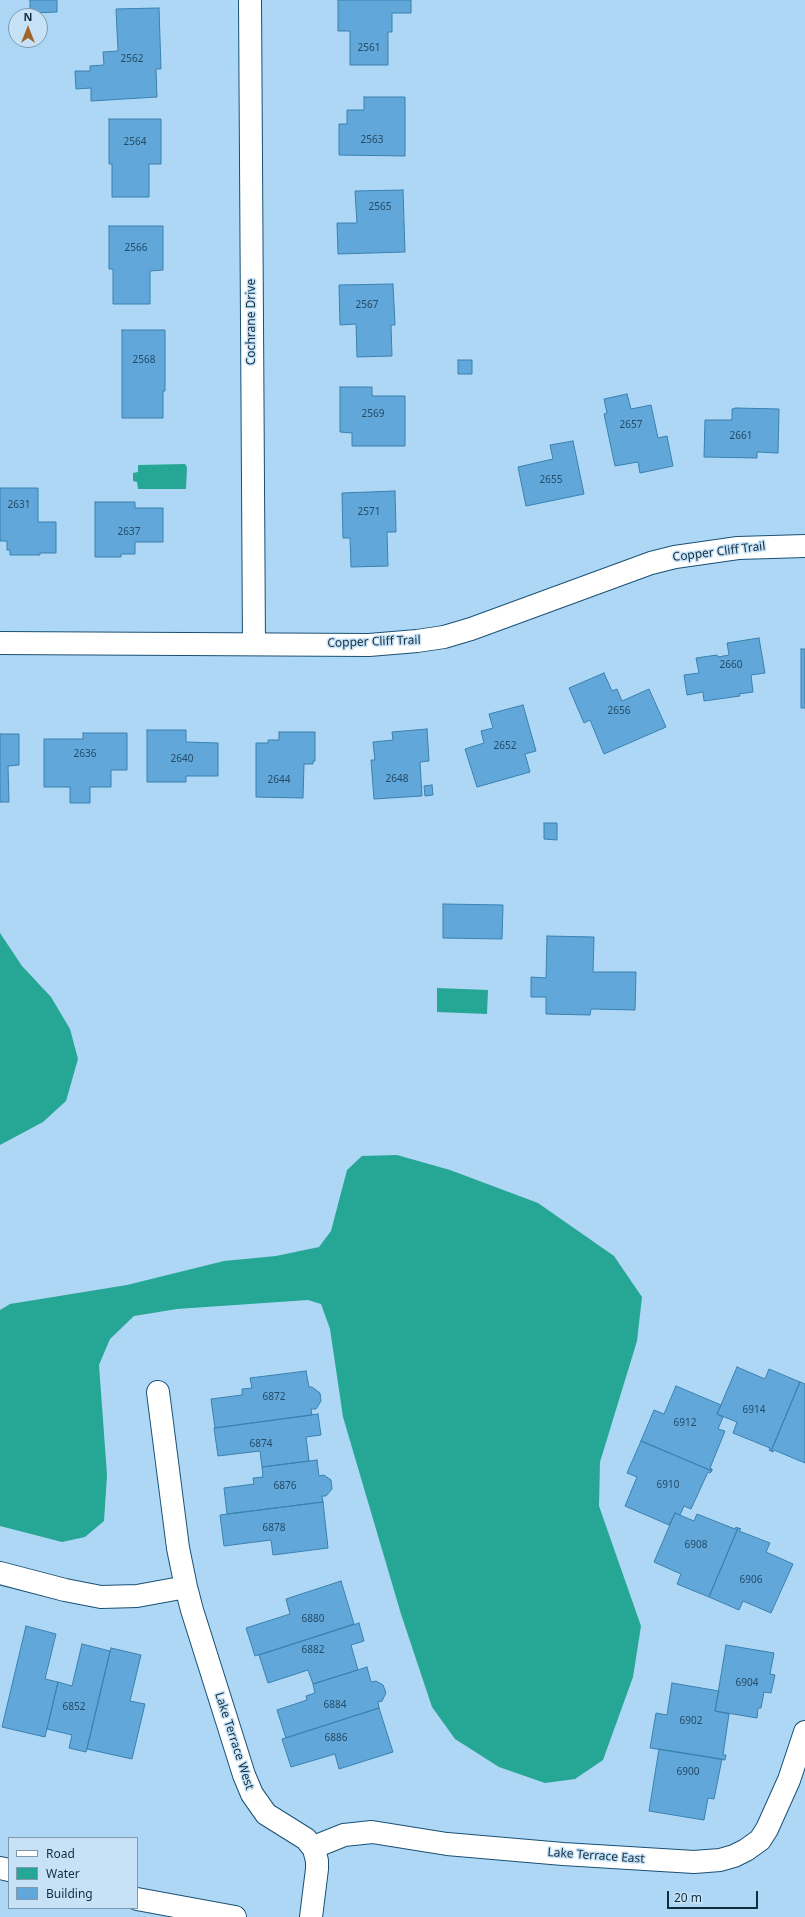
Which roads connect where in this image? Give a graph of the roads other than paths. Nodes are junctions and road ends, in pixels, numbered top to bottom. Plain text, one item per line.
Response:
1 (250, 0) edge
2 (805, 546) edge
3 (0, 644) edge
4 (254, 644) junction
5 (158, 1392) dead end
6 (0, 1573) edge
7 (186, 1587) junction
8 (805, 1732) edge
9 (314, 1847) junction
10 (138, 1899) edge
11 (235, 1917) edge
12 (311, 1917) edge

1 - 4 street, Cochrane Drive
2 - 4 street, Copper Cliff Trail
3 - 4 street, Copper Cliff Trail
5 - 7 street, Lake Terrace West
6 - 7 street
7 - 9 street, Lake Terrace West
8 - 9 street, Lake Terrace East
9 - 12 street
10 - 11 street

